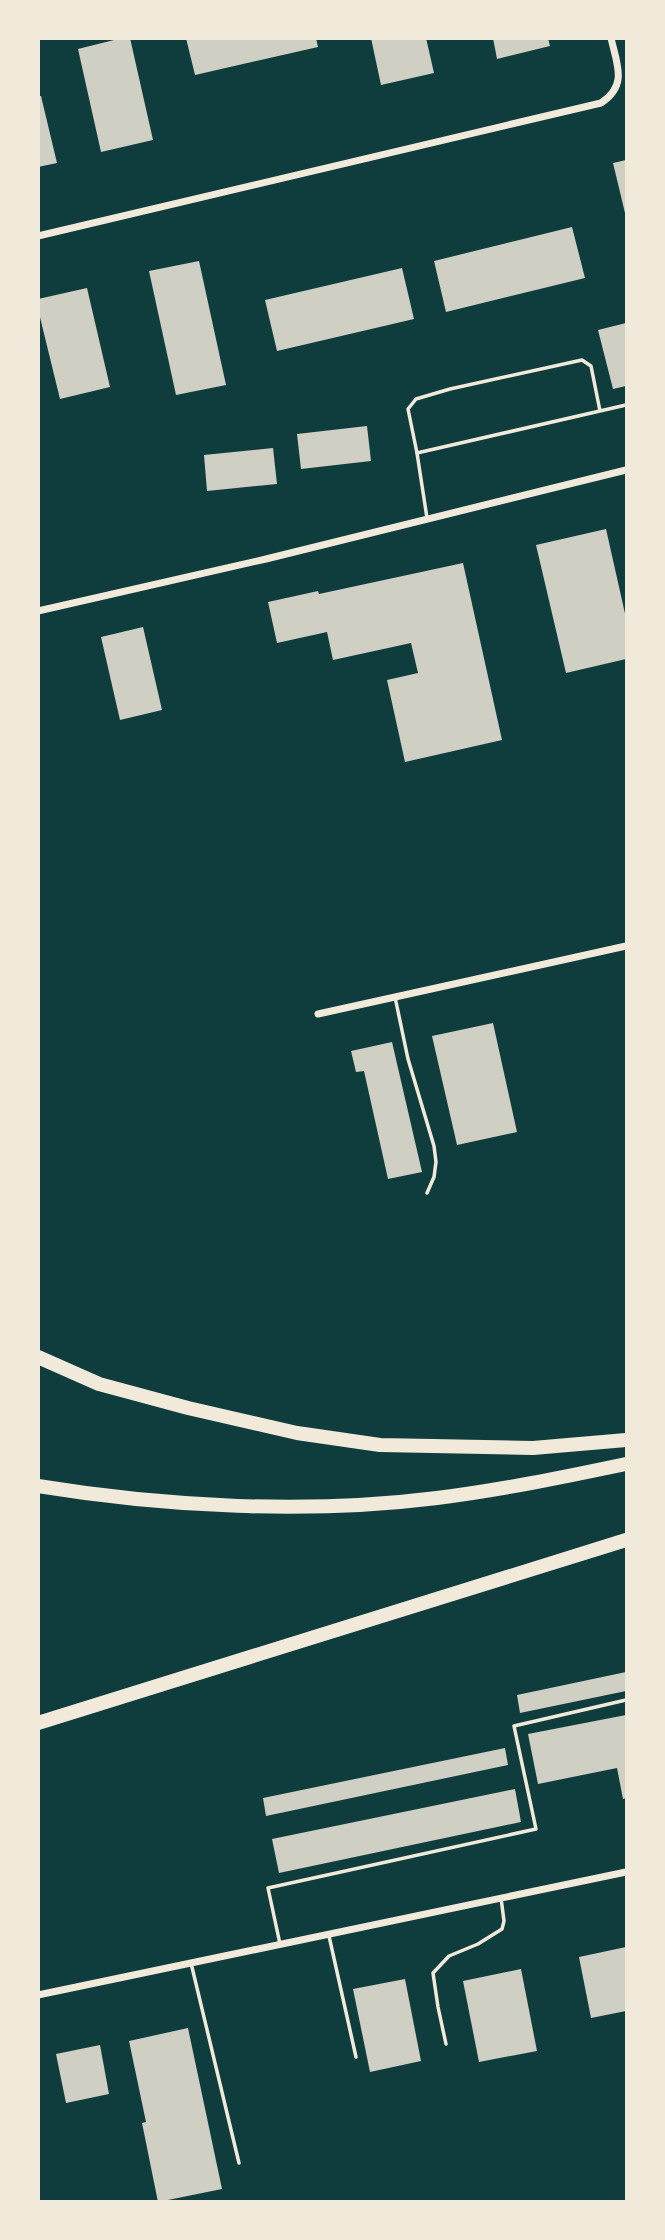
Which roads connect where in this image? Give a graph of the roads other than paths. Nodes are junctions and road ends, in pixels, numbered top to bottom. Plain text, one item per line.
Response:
1 (611, 38) edge
2 (38, 236) edge
3 (626, 405) edge
4 (600, 411) junction
5 (417, 453) junction
6 (626, 470) edge
7 (427, 518) junction
8 (38, 611) edge
9 (626, 946) edge
10 (395, 997) junction
11 (318, 1014) dead end
12 (427, 1193) dead end
13 (38, 1357) edge
14 (626, 1440) edge
15 (626, 1464) edge
16 (38, 1486) edge
17 (626, 1540) edge
18 (626, 1700) edge
19 (38, 1723) edge
20 (626, 1872) edge
21 (501, 1898) junction
22 (328, 1934) junction
23 (280, 1944) junction
24 (191, 1963) junction
25 (38, 1995) edge
26 (446, 2043) dead end
27 (356, 2057) dead end
28 (239, 2163) dead end

1 - 2 street
3 - 4 lane
4 - 5 lane
4 - 5 lane
5 - 7 lane
6 - 7 street
7 - 8 street
9 - 10 street
10 - 11 street
10 - 12 lane
13 - 14 highway
15 - 16 highway
17 - 19 highway
18 - 23 lane
20 - 21 street
21 - 22 street
21 - 26 lane
22 - 23 street
22 - 27 lane
23 - 24 street
24 - 25 street
24 - 28 lane

